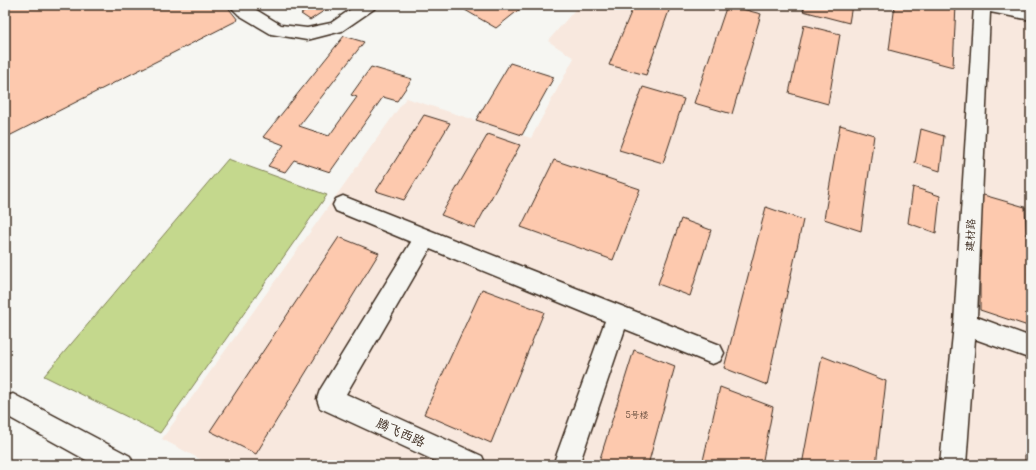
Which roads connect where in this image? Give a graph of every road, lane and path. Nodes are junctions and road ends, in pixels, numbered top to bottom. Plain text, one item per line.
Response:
1 (237, 5) edge
2 (368, 5) edge
3 (983, 5) edge
4 (1031, 15) edge
5 (342, 205) dead end
6 (425, 238) junction
7 (618, 316) junction
8 (965, 324) junction
9 (1031, 348) edge
10 (712, 353) dead end
11 (13, 406) dead end
12 (121, 465) edge
13 (473, 465) edge
14 (566, 465) edge
15 (953, 465) edge

1 - 2 street
3 - 4 street
3 - 8 street, 建材路
5 - 6 street
6 - 7 street
6 - 13 street, 腾飞西路
7 - 10 street
7 - 14 street
8 - 9 street
8 - 15 street, 建材路
11 - 12 street

